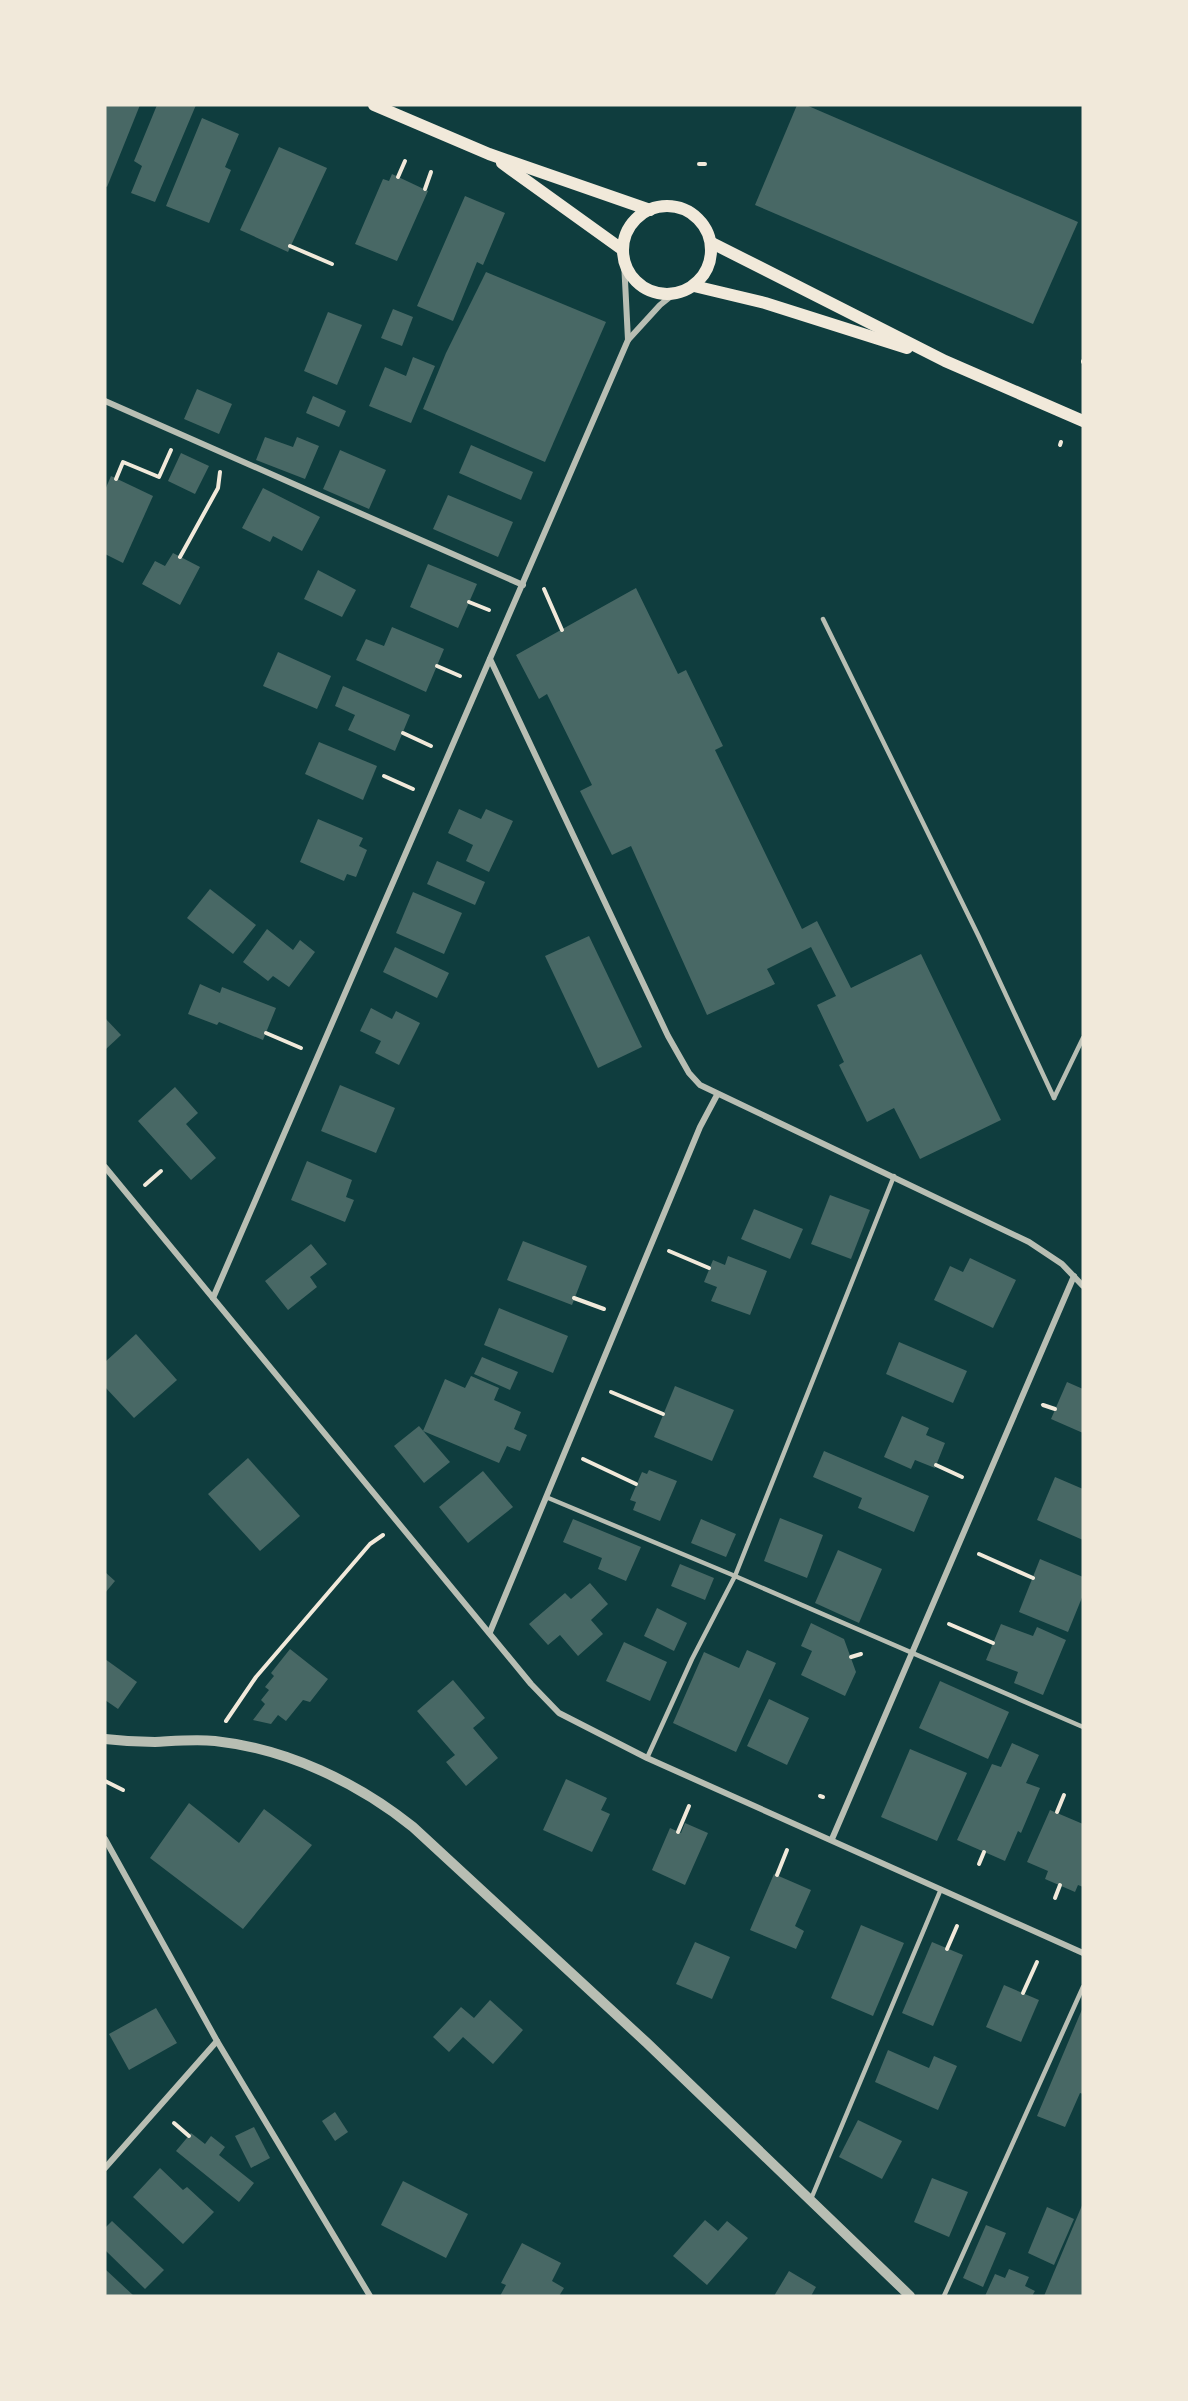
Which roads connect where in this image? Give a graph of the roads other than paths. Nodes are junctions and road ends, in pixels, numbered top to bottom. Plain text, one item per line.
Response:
1 (374, 105) edge
2 (489, 154) junction
3 (650, 210) junction
4 (712, 243) junction
5 (624, 255) junction
6 (694, 286) junction
7 (675, 293) junction
8 (628, 340) junction
9 (945, 361) junction
10 (105, 401) edge
11 (1083, 421) edge
12 (523, 585) junction
13 (823, 619) dead end
14 (490, 659) junction
15 (1083, 1038) edge
16 (717, 1095) junction
17 (105, 1167) edge
18 (894, 1176) junction
19 (1074, 1276) junction
20 (1083, 1286) edge
21 (213, 1298) junction
22 (546, 1497) junction
23 (735, 1576) junction
24 (490, 1632) junction
25 (912, 1653) junction
26 (1083, 1727) edge
27 (105, 1739) edge
28 (647, 1758) junction
29 (105, 1839) edge
30 (832, 1839) junction
31 (941, 1889) junction
32 (1083, 1953) edge
33 (1083, 1987) edge
34 (217, 2041) junction
35 (105, 2168) edge
36 (810, 2201) junction
37 (370, 2296) edge
38 (910, 2296) edge
39 (944, 2296) edge

1 - 2 main road
2 - 3 main road
2 - 5 main road
3 - 4 main road
3 - 5 main road
4 - 6 main road
4 - 9 main road
5 - 7 main road
5 - 8 street
6 - 7 main road
6 - 9 main road
7 - 8 street
8 - 12 street
9 - 11 main road
10 - 12 street
12 - 14 street
13 - 15 lane
14 - 16 street
14 - 21 street
16 - 18 street
16 - 22 street
17 - 21 street
18 - 19 street
18 - 23 lane
19 - 20 street
19 - 25 street
21 - 24 street
22 - 23 lane
22 - 24 street
23 - 25 lane
23 - 28 lane
24 - 28 street
25 - 26 lane
25 - 30 street
27 - 36 street
28 - 30 street
29 - 34 street
30 - 31 street
31 - 32 street
31 - 36 lane
33 - 39 lane
34 - 35 street
34 - 37 street
36 - 38 street

